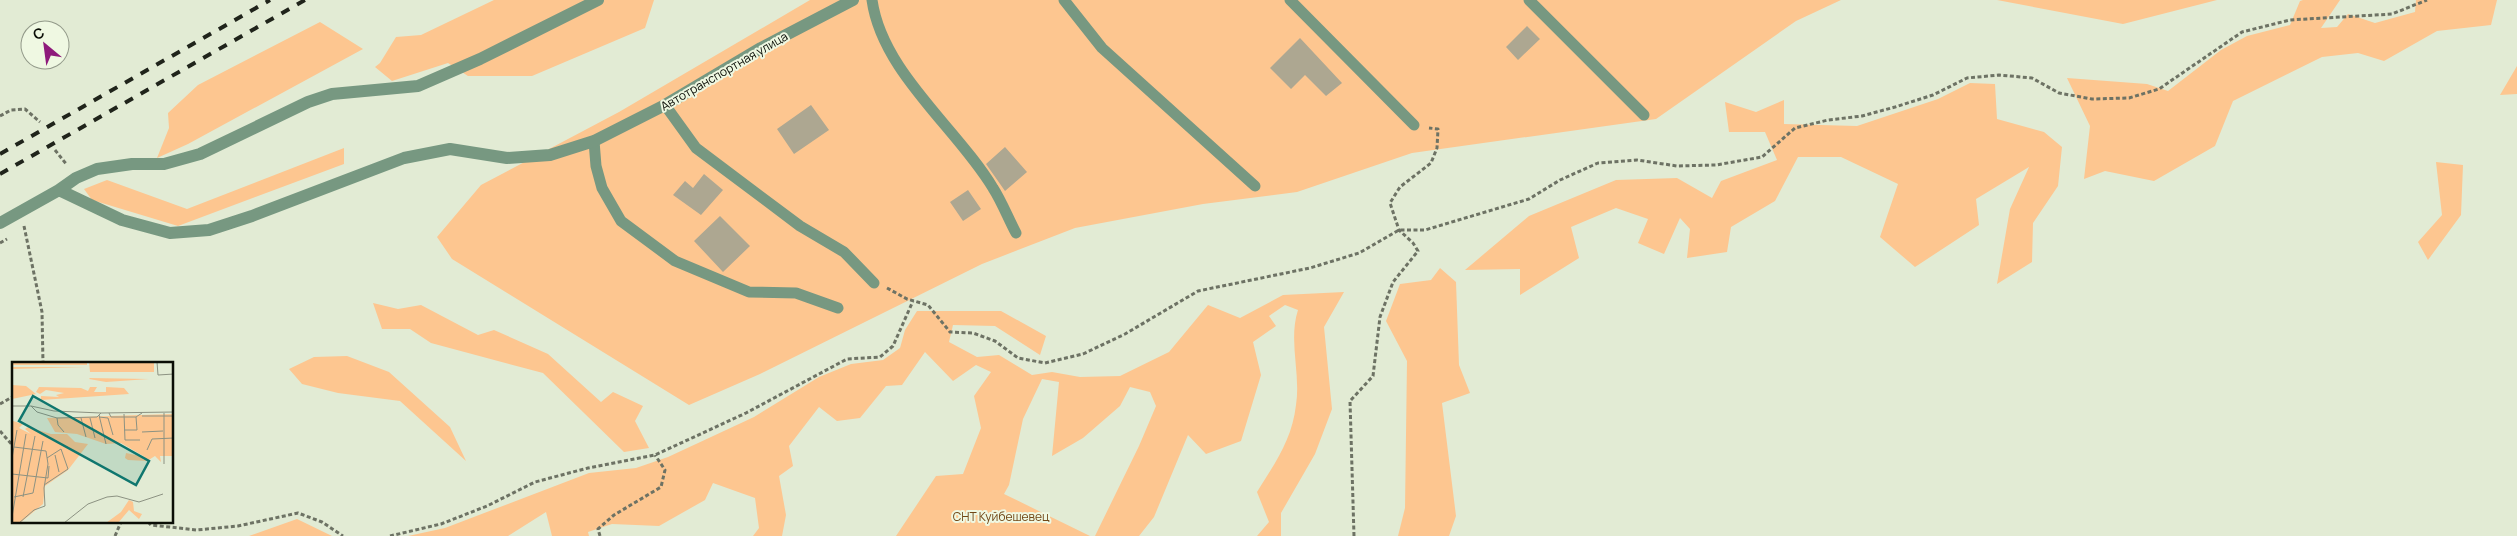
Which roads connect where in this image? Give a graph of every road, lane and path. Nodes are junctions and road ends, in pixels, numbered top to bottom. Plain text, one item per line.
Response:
1 (598, 0) edge
2 (853, 0) edge
3 (872, 0) edge
4 (1064, 0) edge
5 (1290, 0) edge
6 (1529, 0) edge
7 (2427, 0) edge
8 (665, 105) junction
9 (0, 116) edge
10 (1644, 116) dead end
11 (40, 122) dead end
12 (1414, 125) joint
13 (594, 141) junction
14 (1255, 186) dead end
15 (59, 190) junction
16 (22, 212) junction
17 (0, 223) edge
18 (1399, 230) junction
19 (1016, 233) dead end
20 (874, 283) joint
21 (913, 301) junction
22 (838, 308) dead end
23 (43, 362) edge
24 (12, 397) edge
25 (0, 404) edge
26 (0, 431) edge
27 (12, 445) edge
28 (656, 455) junction
29 (120, 524) edge
30 (150, 524) edge
31 (115, 536) edge
32 (342, 536) edge
33 (390, 536) edge
34 (600, 536) edge
35 (1354, 536) edge

1 - 15 street
2 - 8 street, Автотранспортная улица
3 - 19 lane
4 - 14 lane
5 - 12 lane
6 - 10 lane
7 - 18 path
8 - 13 street, Автотранспортная улица
8 - 20 lane
9 - 11 path
12 - 18 path
13 - 15 street, Автотранспортная улица
13 - 22 lane
15 - 16 street
16 - 17 street
16 - 23 path
18 - 21 path
18 - 35 path
20 - 21 path
21 - 28 path
24 - 25 path
26 - 27 path
28 - 33 path
28 - 34 path
29 - 31 path
30 - 32 path

